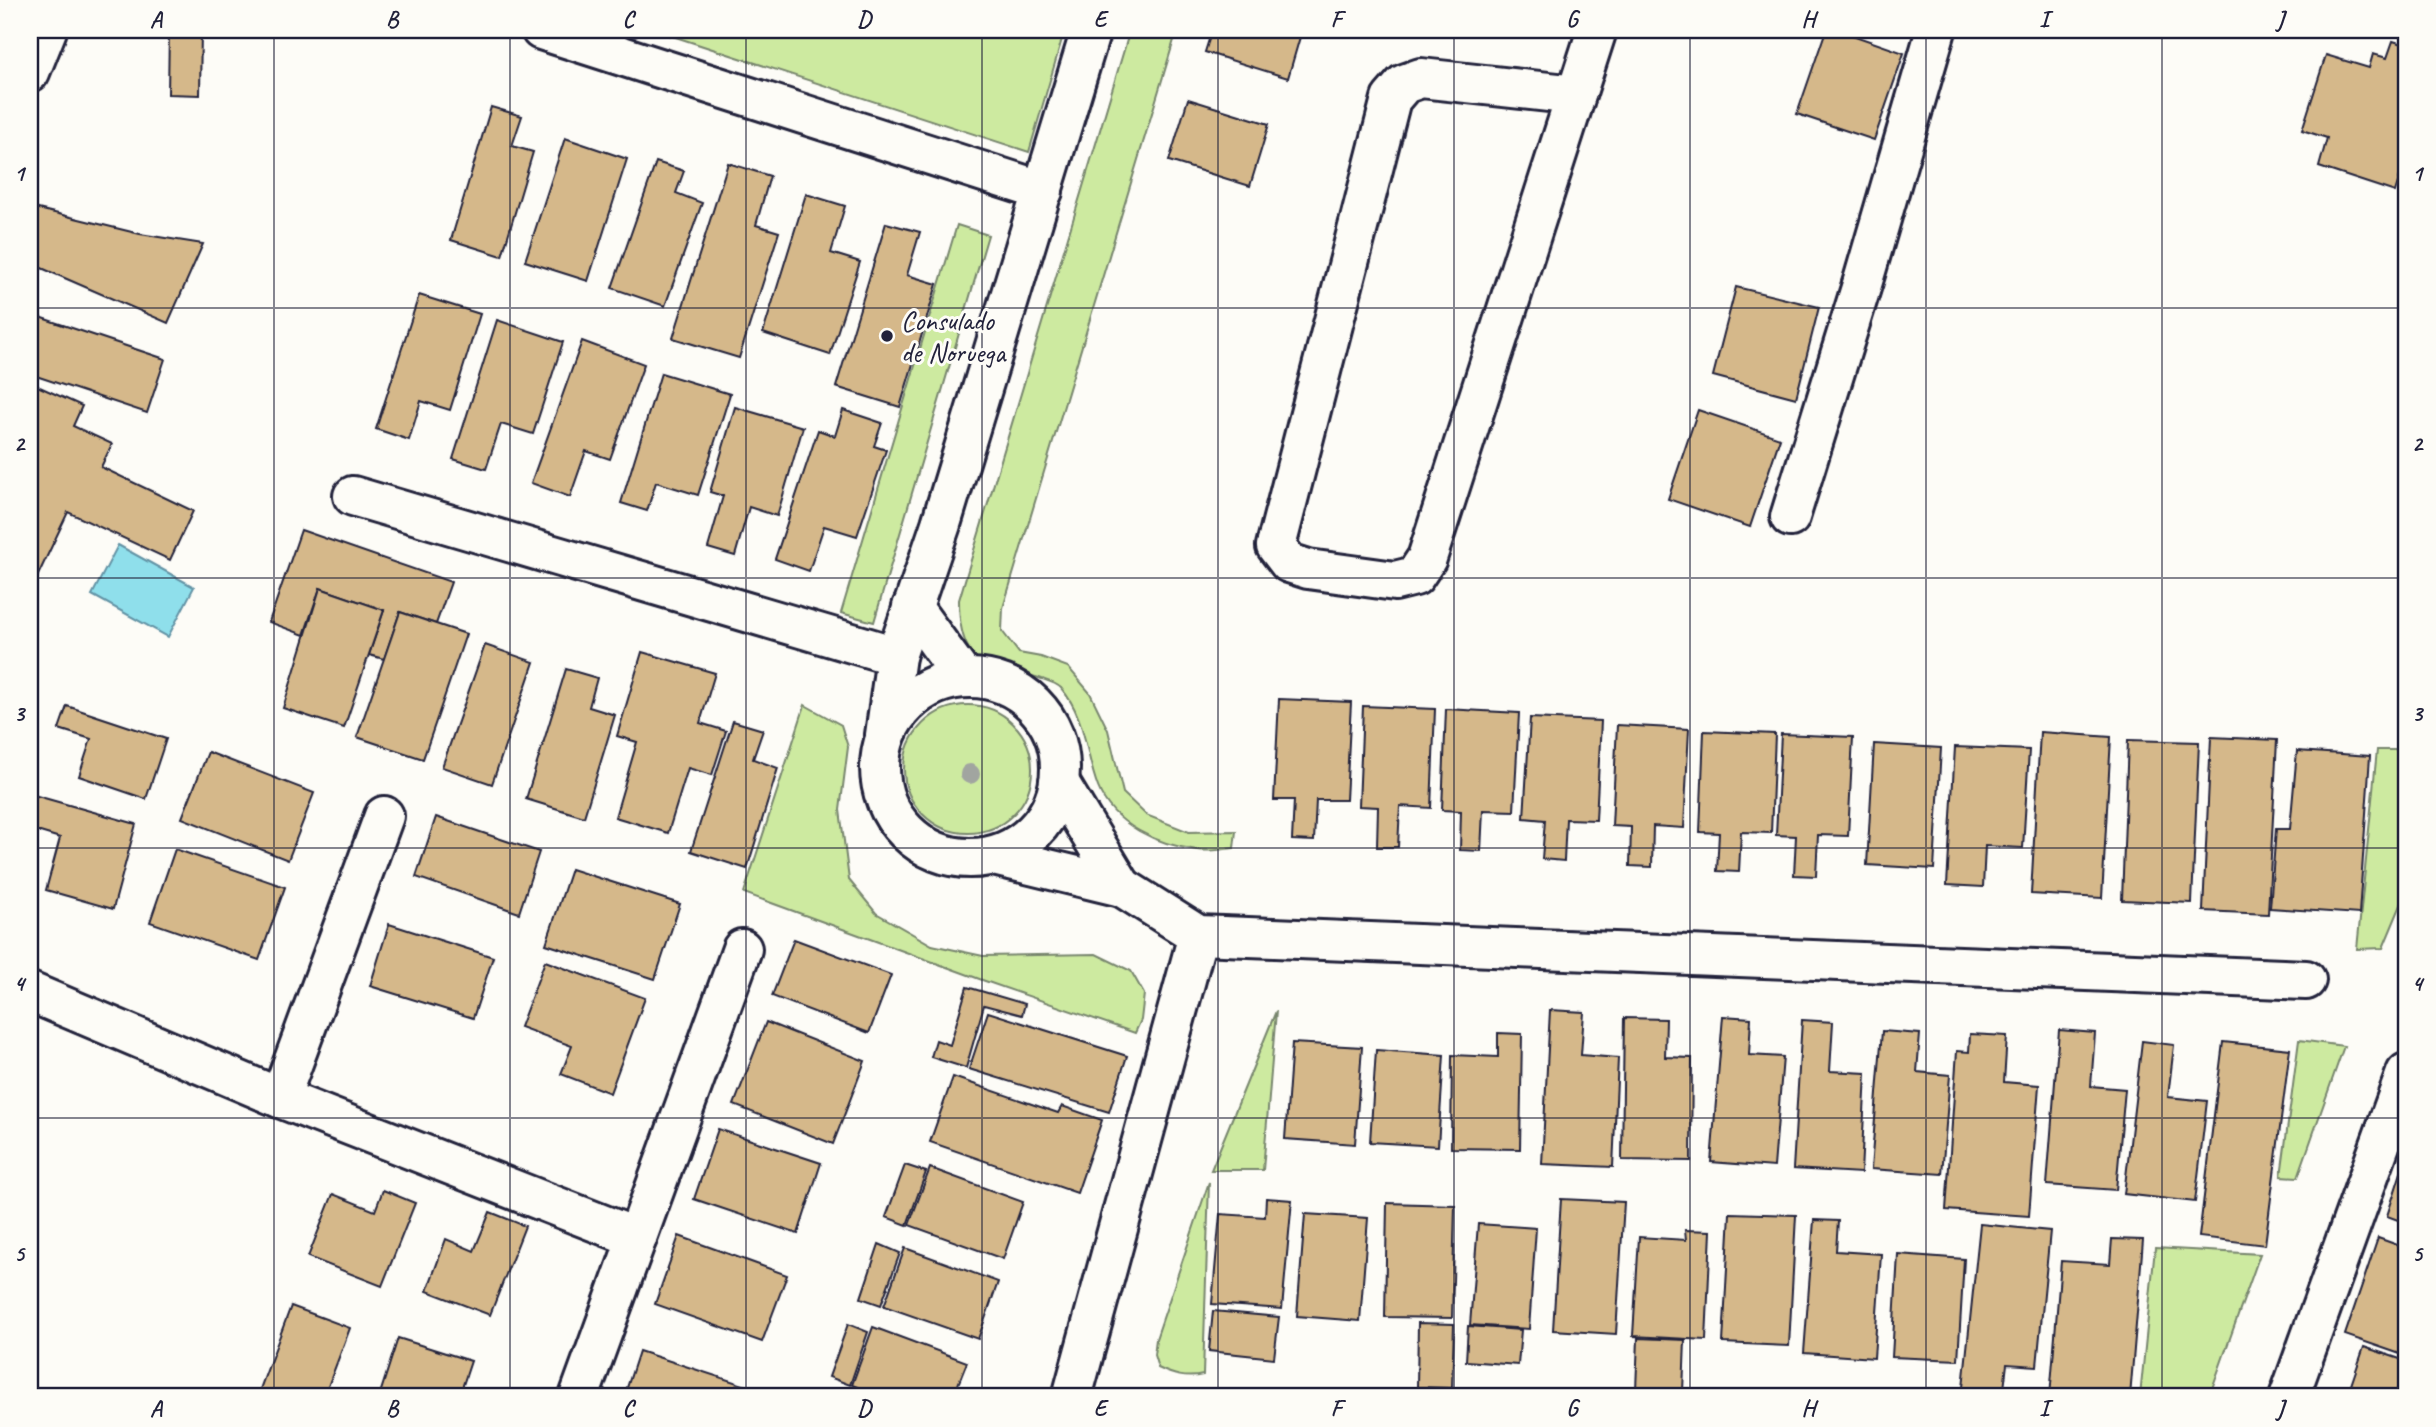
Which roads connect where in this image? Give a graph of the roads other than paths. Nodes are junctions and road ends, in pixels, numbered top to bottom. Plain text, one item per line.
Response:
1 (47, 30) edge
2 (541, 30) edge
3 (1091, 30) edge
4 (1597, 30) edge
5 (1936, 30) edge
6 (30, 72) edge
7 (1576, 95) junction
8 (1043, 191) junction
9 (354, 496) dead end
10 (1790, 517) dead end
11 (912, 607) junction
12 (896, 656) junction
13 (963, 677) junction
14 (885, 735) junction
15 (1059, 782) junction
16 (384, 816) dead end
17 (994, 856) junction
18 (1122, 887) junction
19 (1198, 935) junction
20 (742, 949) dead end
21 (2306, 980) dead end
22 (30, 992) edge
23 (2406, 1073) edge
24 (280, 1098) junction
25 (637, 1238) junction
26 (579, 1397) edge
27 (1072, 1397) edge
28 (2289, 1397) edge

1 - 6 street
2 - 8 street
3 - 8 street
4 - 7 street
5 - 10 street
7 - 7 street
8 - 11 street
9 - 12 street
11 - 12 street
11 - 13 street
12 - 14 street
13 - 14 street
13 - 15 street
14 - 17 street
15 - 17 street
15 - 18 street
16 - 24 street
17 - 18 street
18 - 19 street
19 - 21 street
19 - 27 street
20 - 25 street
22 - 24 street
23 - 28 street
24 - 25 street
25 - 26 street

